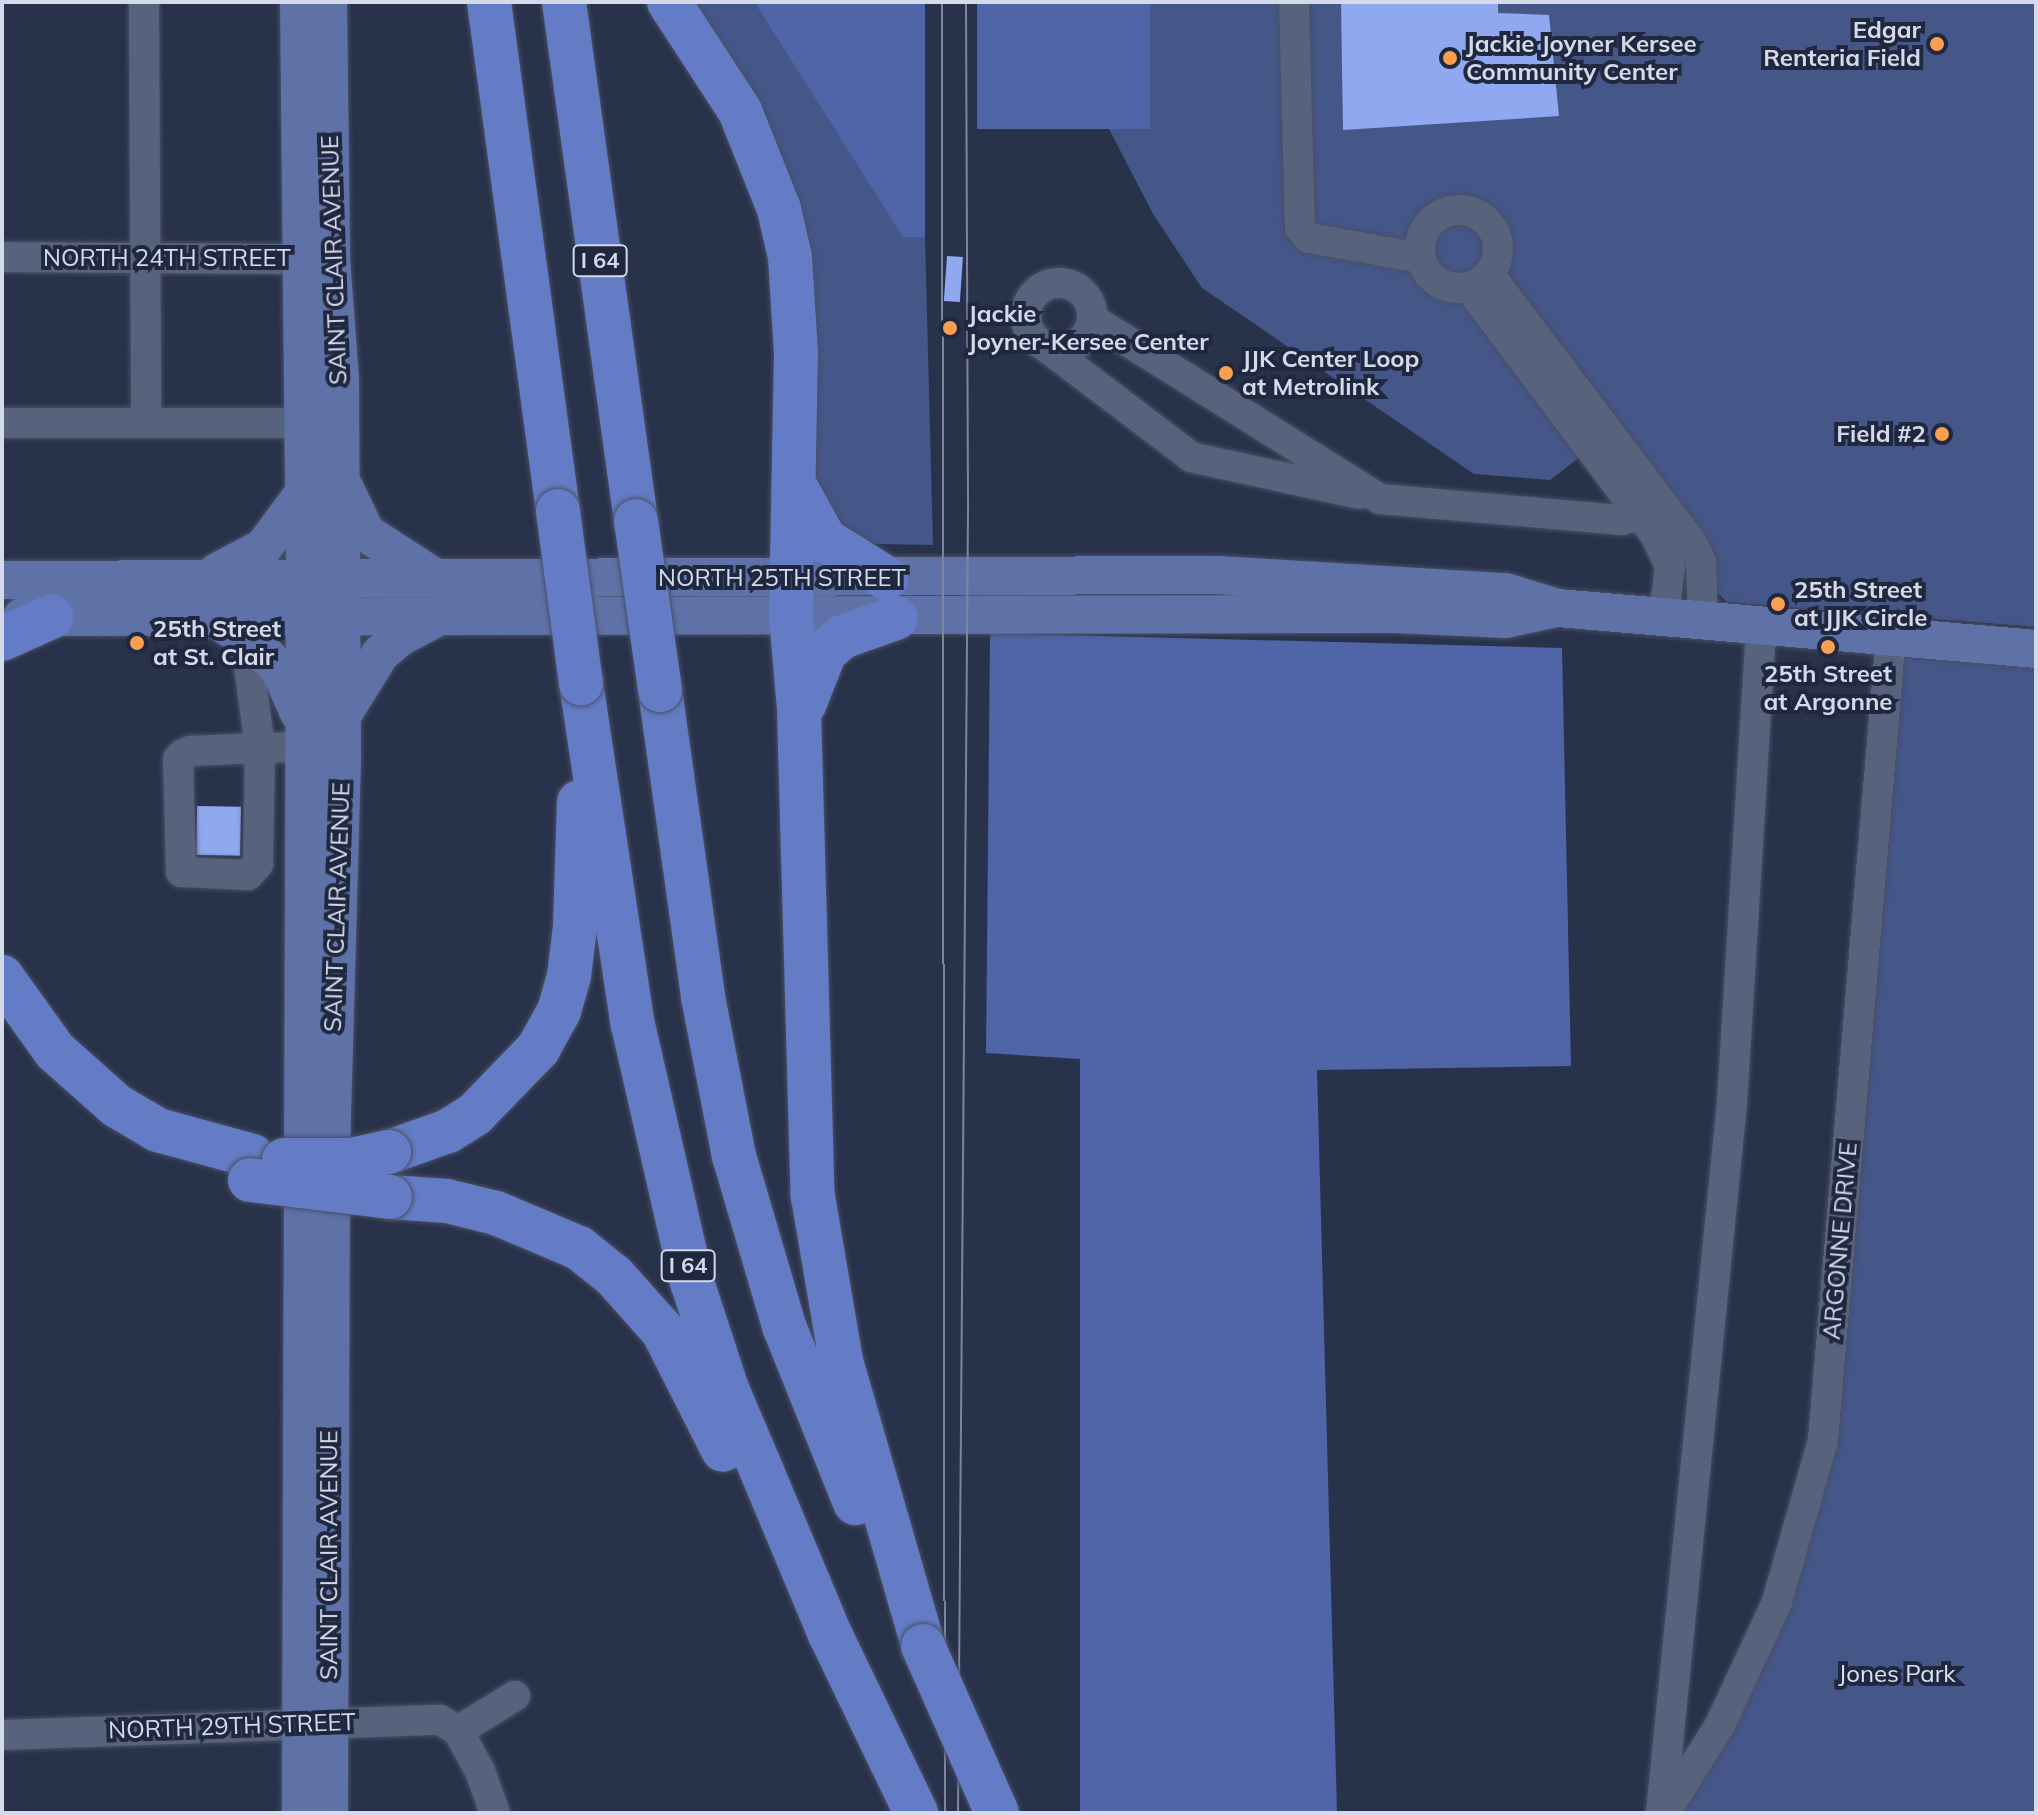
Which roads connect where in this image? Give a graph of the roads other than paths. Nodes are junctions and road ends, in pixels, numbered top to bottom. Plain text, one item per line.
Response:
1 (144, 2) edge
2 (299, 2) edge
3 (328, 2) edge
4 (489, 2) edge
5 (564, 2) edge
6 (669, 2) edge
7 (1294, 2) edge
8 (2, 257) edge
9 (148, 258) junction
10 (1421, 258) junction
11 (315, 259) junction
12 (1480, 281) junction
13 (1092, 319) junction
14 (1041, 343) junction
15 (2, 423) edge
16 (146, 423) junction
17 (303, 423) junction
18 (340, 475) junction
19 (793, 482) junction
20 (304, 493) junction
21 (1380, 499) junction
22 (1654, 512) junction
23 (322, 577) junction
24 (201, 578) junction
25 (2, 580) edge
26 (440, 598) junction
27 (791, 598) junction
28 (891, 598) junction
29 (1664, 615) junction
30 (2, 617) edge
31 (51, 617) junction
32 (212, 617) junction
33 (341, 617) junction
34 (303, 618) junction
35 (1703, 618) junction
36 (1761, 624) junction
37 (1891, 636) junction
38 (245, 638) junction
39 (2, 639) edge
40 (2036, 649) edge
41 (581, 683) junction
42 (342, 717) junction
43 (799, 727) junction
44 (303, 736) junction
45 (260, 748) junction
46 (303, 797) junction
47 (259, 798) junction
48 (2, 977) edge
49 (2, 1025) edge
50 (251, 1168) junction
51 (830, 1634) junction
52 (923, 1646) junction
53 (515, 1696) dead end
54 (315, 1722) junction
55 (458, 1731) junction
56 (2, 1735) edge
57 (301, 1813) edge
58 (329, 1813) edge
59 (495, 1813) edge
60 (916, 1813) edge
61 (997, 1813) edge
62 (1663, 1813) edge

1 - 9 street
2 - 11 main road, SAINT CLAIR AVENUE
3 - 11 main road, SAINT CLAIR AVENUE
4 - 41 highway, I 64, bridge
5 - 52 highway, I 64, bridge
6 - 19 highway
7 - 10 street
8 - 9 street, NORTH 24TH STREET
9 - 11 street, NORTH 24TH STREET
9 - 16 street
10 - 12 street
10 - 12 street
11 - 17 main road, SAINT CLAIR AVENUE
11 - 18 main road, SAINT CLAIR AVENUE
12 - 22 street
13 - 14 street
13 - 14 street
13 - 21 street
14 - 21 street
15 - 16 street
16 - 17 street
17 - 20 main road, SAINT CLAIR AVENUE
18 - 23 main road, SAINT CLAIR AVENUE
18 - 26 main road
19 - 27 highway
19 - 28 highway
20 - 23 main road, SAINT CLAIR AVENUE
20 - 24 main road
21 - 22 street
22 - 29 street
22 - 35 street
23 - 24 main road, NORTH 25TH STREET
23 - 26 main road, NORTH 25TH STREET
23 - 33 main road, SAINT CLAIR AVENUE
23 - 34 main road, SAINT CLAIR AVENUE
24 - 25 main road, NORTH 25TH STREET
26 - 27 main road, NORTH 25TH STREET
26 - 33 main road, NORTH 25TH STREET
26 - 42 main road
27 - 28 main road, NORTH 25TH STREET
27 - 43 highway
28 - 29 main road, NORTH 25TH STREET
28 - 43 highway
29 - 35 main road, NORTH 25TH STREET
30 - 31 main road, NORTH 25TH STREET
31 - 32 main road, NORTH 25TH STREET
31 - 39 highway
32 - 34 main road, NORTH 25TH STREET
32 - 38 main road
33 - 34 main road, NORTH 25TH STREET
33 - 42 main road, SAINT CLAIR AVENUE
34 - 44 main road, SAINT CLAIR AVENUE
35 - 36 main road, NORTH 25TH STREET
36 - 37 main road, NORTH 25TH STREET
36 - 62 street, ARGONNE DRIVE
37 - 40 main road, NORTH 25TH STREET
37 - 62 street, ARGONNE DRIVE
38 - 44 main road
38 - 45 street
41 - 50 highway, bridge
41 - 51 highway, I 64
42 - 54 main road, SAINT CLAIR AVENUE
43 - 52 highway
44 - 45 street
44 - 46 main road, SAINT CLAIR AVENUE
45 - 47 street
45 - 47 street
46 - 47 street
46 - 54 main road, SAINT CLAIR AVENUE
48 - 50 highway
49 - 50 highway
50 - 51 highway, bridge
51 - 60 highway, I 64
52 - 61 highway, I 64, bridge
53 - 55 street
54 - 55 street, NORTH 29TH STREET
54 - 56 street, NORTH 29TH STREET
54 - 57 main road, SAINT CLAIR AVENUE
54 - 58 main road, SAINT CLAIR AVENUE
55 - 59 street

